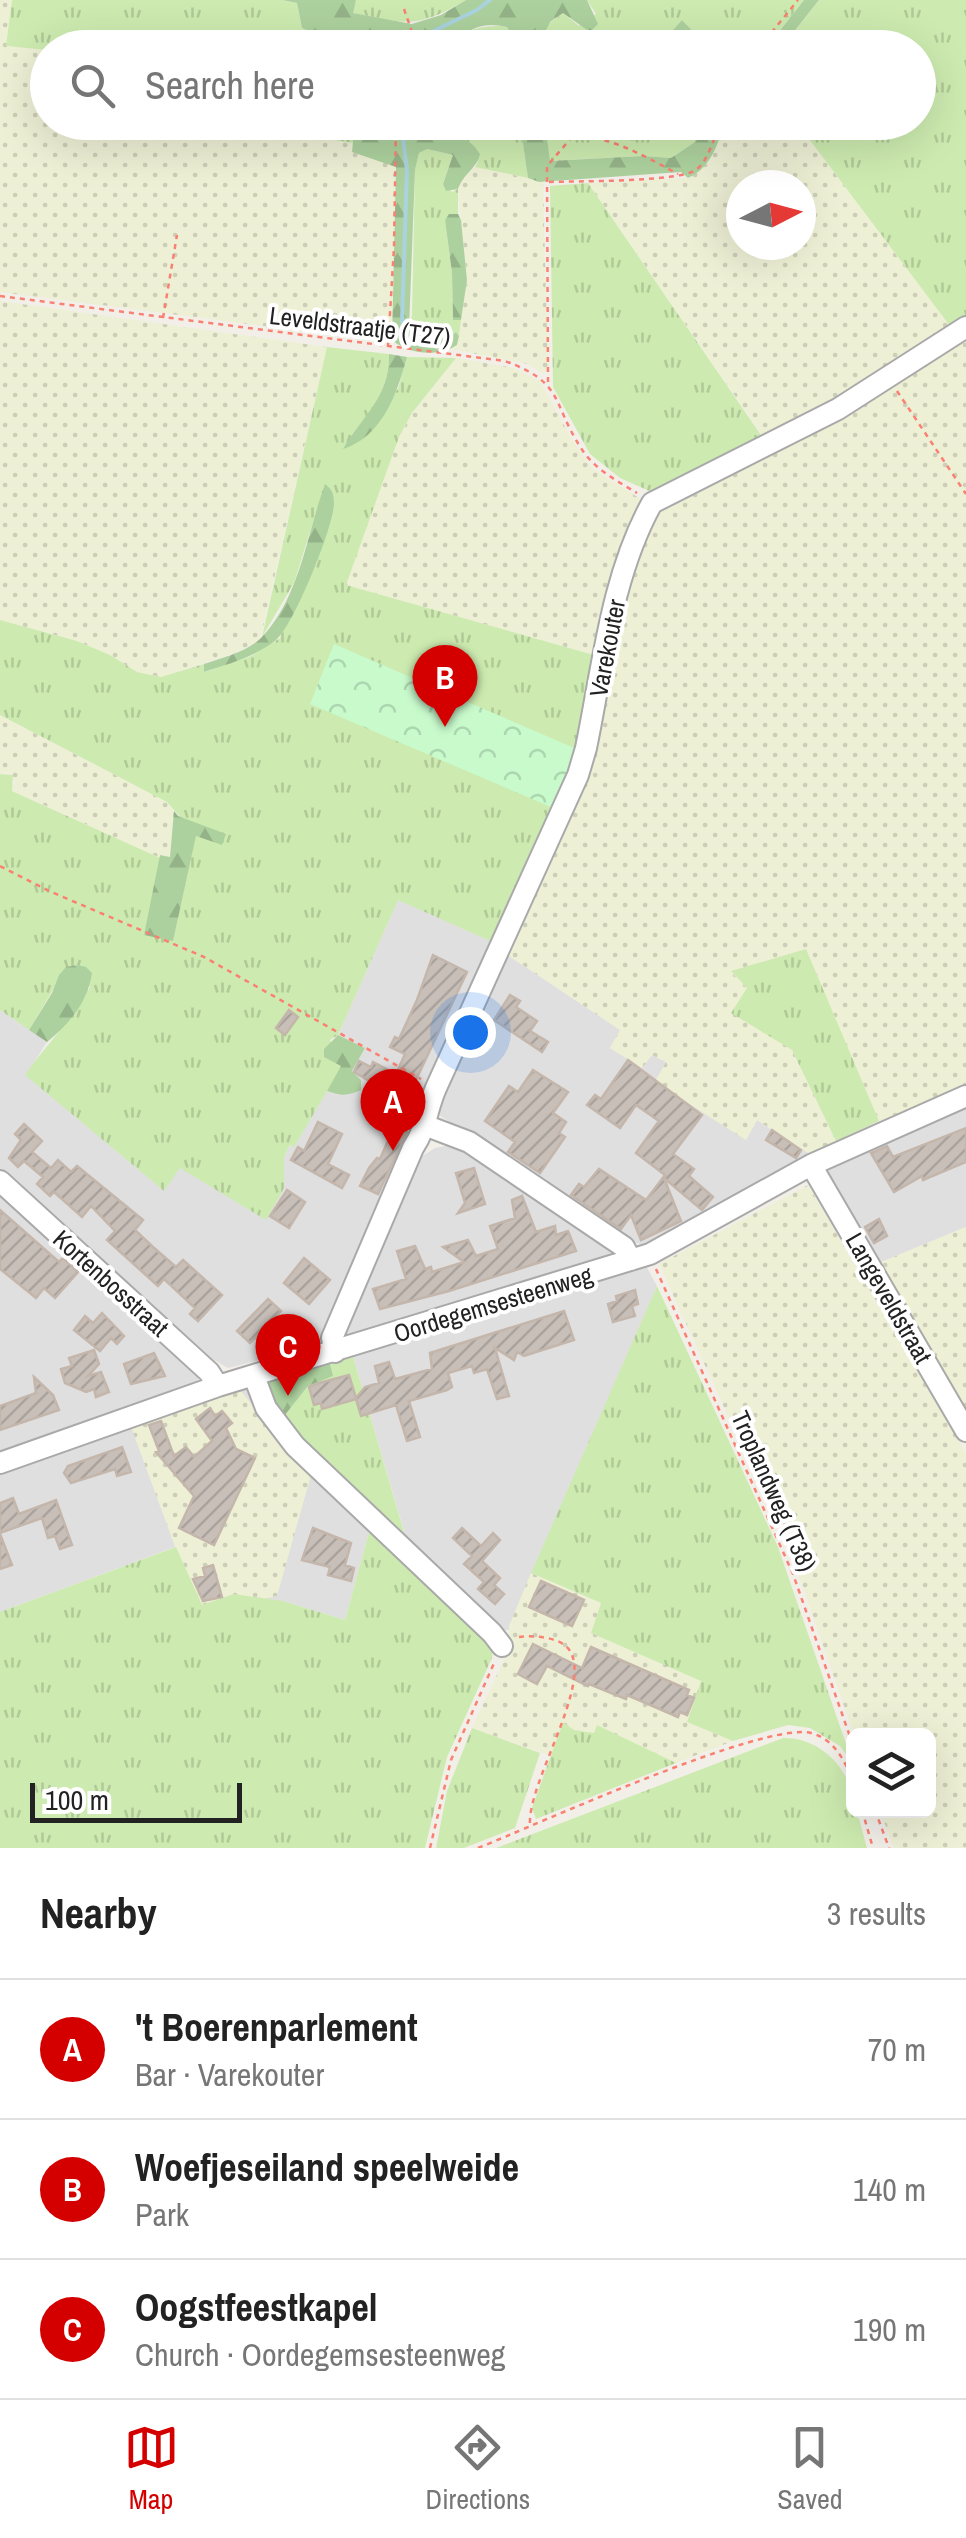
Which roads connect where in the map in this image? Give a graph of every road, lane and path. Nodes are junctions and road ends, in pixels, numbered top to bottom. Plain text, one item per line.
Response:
1 (798, 0) edge
2 (404, 8) dead end
3 (411, 30) edge
4 (774, 30) edge
5 (396, 140) edge
6 (570, 140) edge
7 (602, 140) edge
8 (713, 140) edge
9 (679, 174) junction
10 (547, 182) junction
11 (177, 236) dead end
12 (0, 296) edge
13 (162, 318) junction
14 (966, 327) edge
15 (388, 346) junction
16 (888, 377) junction
17 (548, 383) junction
18 (966, 494) edge
19 (652, 503) junction
20 (0, 866) edge
21 (436, 1088) junction
22 (966, 1096) edge
23 (427, 1126) junction
24 (811, 1165) junction
25 (0, 1182) edge
26 (640, 1257) junction
27 (335, 1352) junction
28 (254, 1376) junction
29 (218, 1386) junction
30 (966, 1431) edge
31 (0, 1463) edge
32 (499, 1642) junction
33 (847, 1728) edge
34 (846, 1766) edge
35 (864, 1818) edge
36 (878, 1818) edge
37 (530, 1827) junction
38 (430, 1848) edge
39 (478, 1848) edge
40 (873, 1848) edge
41 (889, 1848) edge

1 - 4 path
2 - 3 path
5 - 15 path
6 - 10 path
7 - 9 path
8 - 9 path
9 - 10 path
10 - 17 path
11 - 13 path
12 - 13 path, Leveldstraatje (T27)
13 - 15 path, Leveldstraatje (T27)
14 - 16 street
15 - 17 path, Leveldstraatje (T27)
16 - 18 path
16 - 19 street
17 - 19 path
19 - 21 street, Varekouter
20 - 21 path
21 - 23 street, Varekouter
22 - 24 street, Oordegemsesteenweg
23 - 26 street
23 - 27 street, Varekouter
24 - 26 street, Oordegemsesteenweg
24 - 30 street, Langeveldstraat
25 - 29 street, Kortenbosstraat
26 - 27 street, Oordegemsesteenweg
26 - 33 path, Troplandweg (T38)
27 - 28 street, Oordegemsesteenweg
28 - 29 street, Oordegemsesteenweg
28 - 32 street
29 - 31 street, Oordegemsesteenweg
32 - 37 path
32 - 38 path
34 - 37 path
35 - 40 path
36 - 41 path
37 - 39 path

